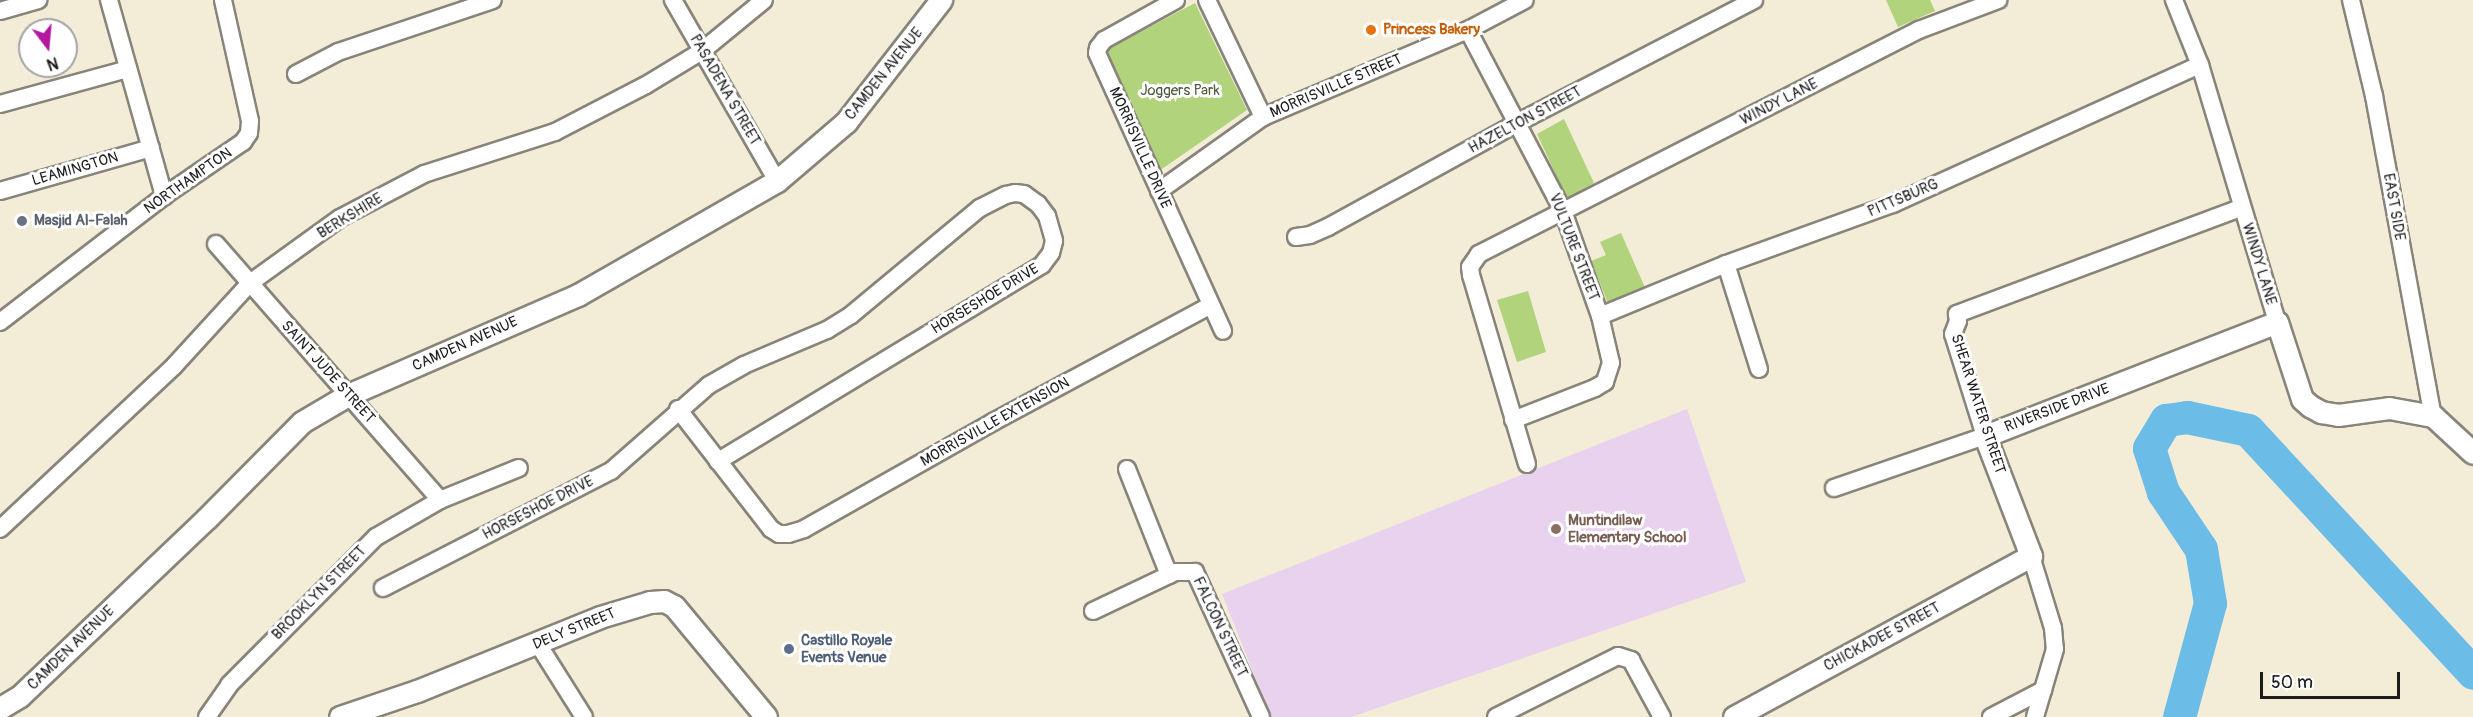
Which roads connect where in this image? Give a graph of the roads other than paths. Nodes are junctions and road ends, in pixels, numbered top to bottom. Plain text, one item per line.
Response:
1 (38, 0) edge
2 (109, 0) edge
3 (223, 0) edge
4 (493, 0) edge
5 (673, 0) edge
6 (764, 0) edge
7 (941, 0) edge
8 (1176, 0) edge
9 (1207, 0) edge
10 (1525, 0) edge
11 (1754, 0) edge
12 (1998, 0) edge
13 (2174, 0) edge
14 (2351, 0) edge
15 (0, 11) edge
16 (1468, 30) junction
17 (702, 51) junction
18 (2200, 65) junction
19 (128, 69) junction
20 (296, 74) dead end
21 (0, 104) edge
22 (1263, 117) junction
23 (1517, 123) junction
24 (151, 148) junction
25 (777, 181) junction
26 (0, 190) edge
27 (1159, 191) junction
28 (164, 196) junction
29 (2241, 207) junction
30 (1563, 211) junction
31 (1296, 237) dead end
32 (216, 244) dead end
33 (1726, 264) junction
34 (250, 283) junction
35 (1211, 305) junction
36 (1600, 316) junction
37 (0, 322) edge
38 (2277, 322) junction
39 (1223, 331) dead end
40 (1759, 369) dead end
41 (348, 395) junction
42 (678, 409) junction
43 (2433, 416) junction
44 (1513, 420) junction
45 (1985, 436) junction
46 (2473, 453) edge
47 (717, 461) junction
48 (1527, 464) dead end
49 (519, 468) dead end
50 (1127, 469) dead end
51 (1834, 488) dead end
52 (440, 500) junction
53 (0, 530) edge
54 (2031, 556) junction
55 (1169, 575) junction
56 (383, 588) dead end
57 (1094, 611) dead end
58 (538, 644) junction
59 (2043, 690) junction
60 (0, 708) edge
61 (1256, 716) edge
62 (207, 717) edge
63 (340, 717) edge
64 (584, 717) edge
65 (766, 717) edge
66 (1496, 717) edge
67 (1662, 717) edge
68 (1734, 717) edge
69 (1991, 717) edge
70 (2035, 717) edge

1 - 15 street
2 - 19 street
3 - 28 street, NORTHAMPTON
4 - 20 street
5 - 17 street, PASADENA STREET
6 - 17 street, BERKSHIRE
7 - 25 street, CAMDEN AVENUE
8 - 27 street, MORRISVILLE DRIVE
9 - 22 street
10 - 16 street, MORRISVILLE STREET
11 - 23 street, HAZELTON STREET
12 - 30 street, WINDY LANE
13 - 18 street, WINDY LANE
14 - 43 street, EAST SIDE
16 - 22 street, MORRISVILLE STREET
16 - 23 street, VULTURE STREET
17 - 25 street, PASADENA STREET
17 - 34 street, BERKSHIRE
18 - 29 street, WINDY LANE
18 - 33 street, PITTSBURG
19 - 21 street
19 - 24 street
22 - 27 street, MORRISVILLE STREET
23 - 30 street, VULTURE STREET
23 - 31 street, HAZELTON STREET
24 - 26 street, LEAMINGTON
24 - 28 street
25 - 41 street, CAMDEN AVENUE
27 - 35 street, MORRISVILLE DRIVE
28 - 37 street, NORTHAMPTON
29 - 38 street, WINDY LANE
29 - 45 street, SHEAR WATER STREET
30 - 36 street, VULTURE STREET
30 - 44 street, WINDY LANE
32 - 34 street, SAINT JUDE STREET
33 - 36 street, PITTSBURG
33 - 40 street
34 - 41 street, SAINT JUDE STREET
34 - 53 street, BERKSHIRE
35 - 39 street, MORRISVILLE DRIVE
35 - 47 street, MORRISVILLE EXTENSION
36 - 44 street, VULTURE STREET
38 - 43 street, WINDY LANE
38 - 45 street, RIVERSIDE DRIVE
41 - 52 street, SAINT JUDE STREET
41 - 60 street, CAMDEN AVENUE
42 - 47 street
42 - 47 street, HORSESHOE DRIVE
42 - 56 street, HORSESHOE DRIVE
43 - 46 street
44 - 48 street
45 - 51 street, RIVERSIDE DRIVE
45 - 54 street, SHEAR WATER STREET
49 - 52 street, BROOKLYN STREET
50 - 55 street
52 - 62 street, BROOKLYN STREET
54 - 59 street, SHEAR WATER STREET
54 - 68 street, CHICKADEE STREET
55 - 57 street, FALCON STREET
55 - 61 street, FALCON STREET
58 - 63 street, DELY STREET
58 - 64 street
58 - 65 street, DELY STREET
59 - 69 street
59 - 70 street, SHEAR WATER STREET
66 - 67 street

